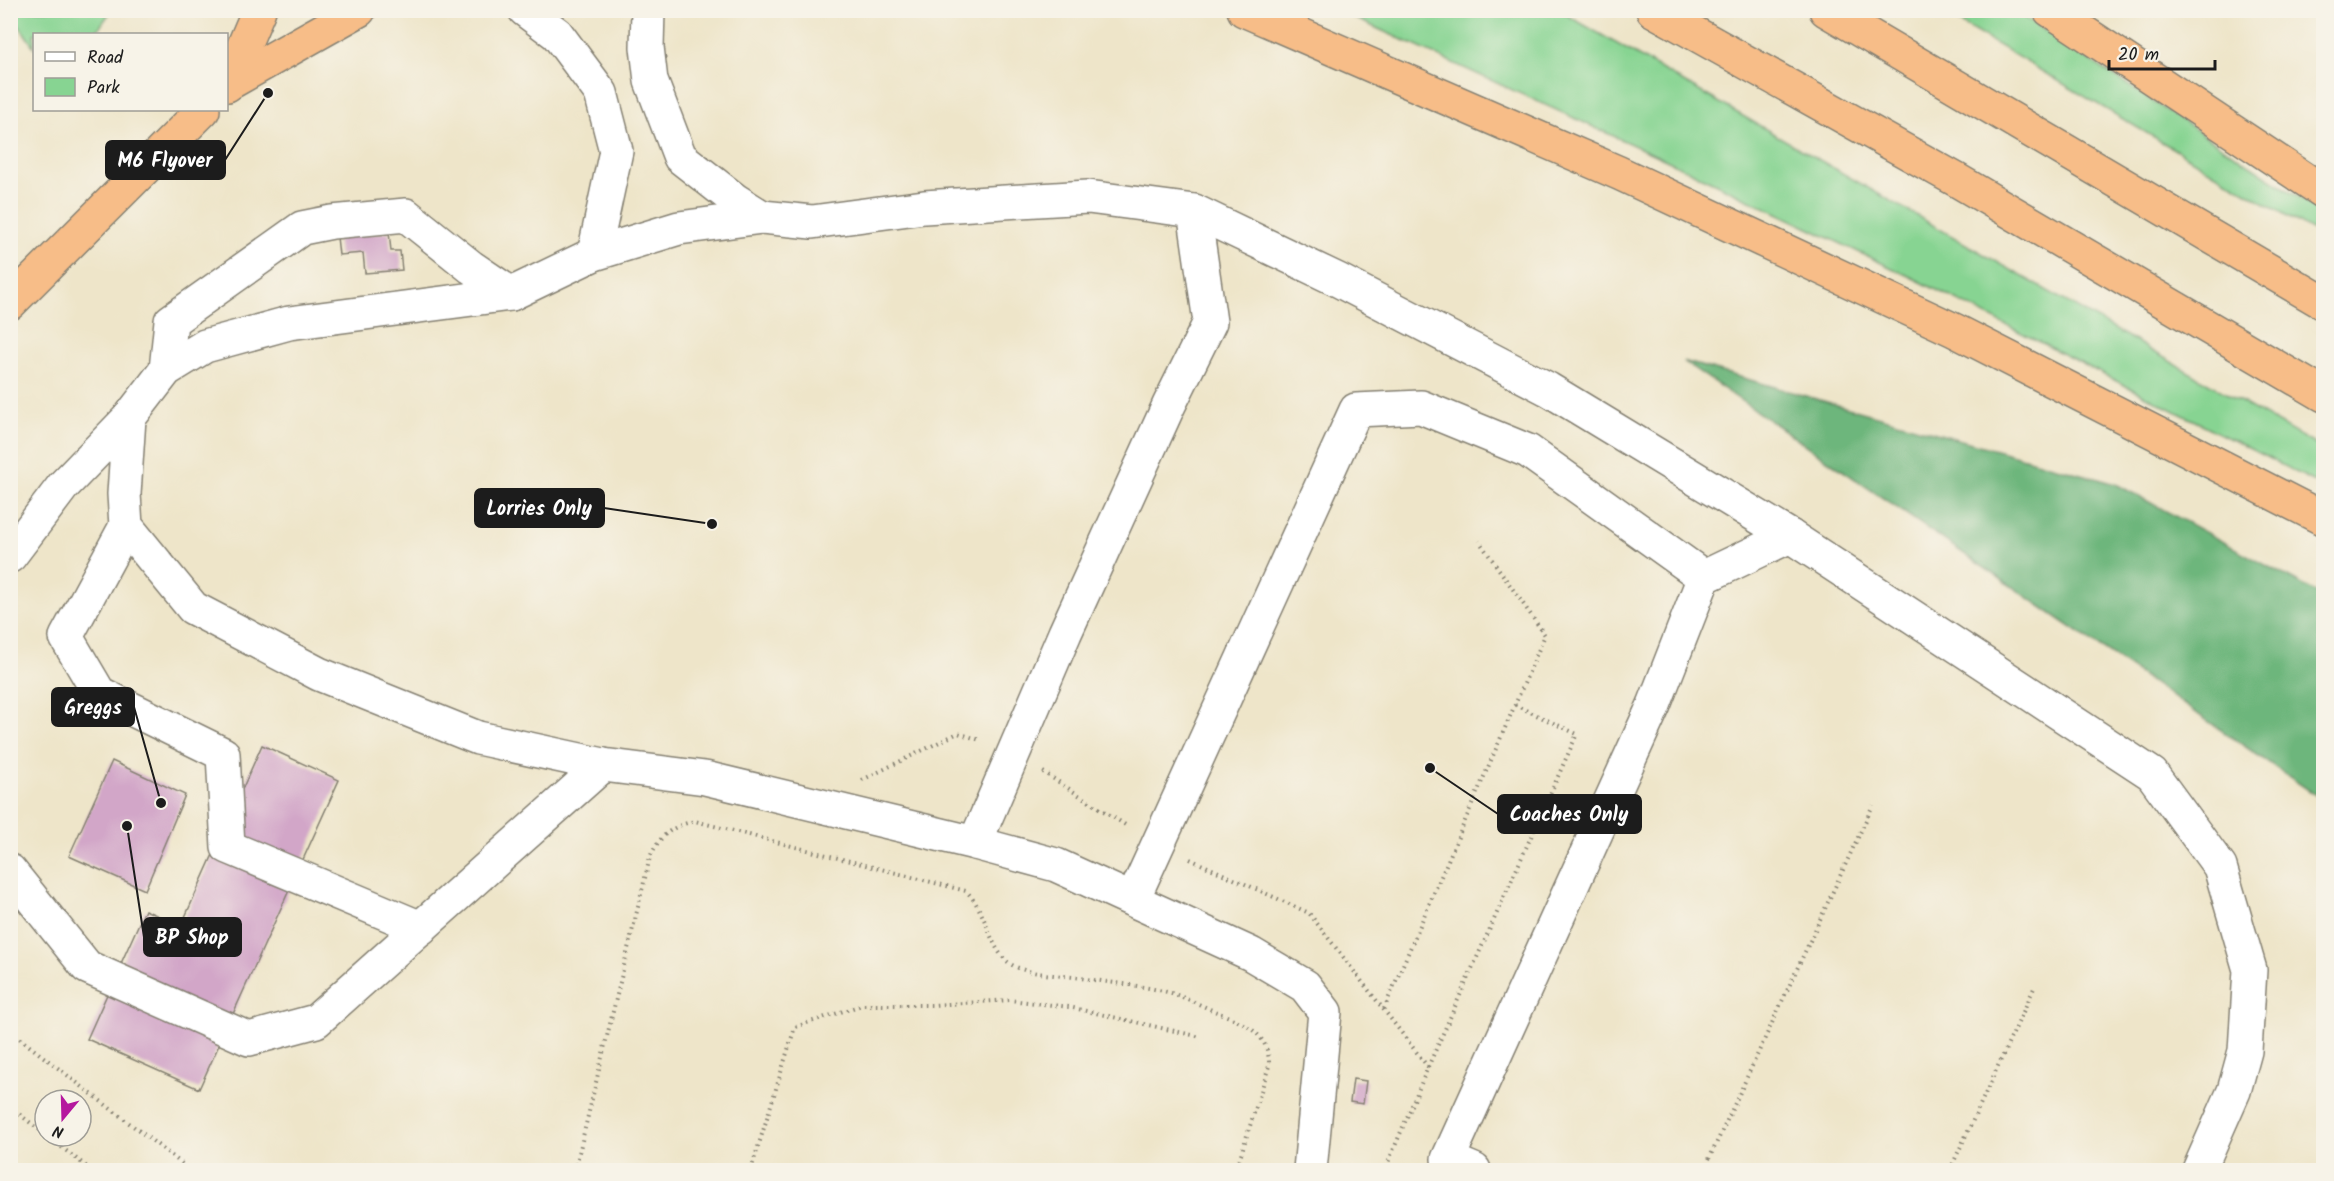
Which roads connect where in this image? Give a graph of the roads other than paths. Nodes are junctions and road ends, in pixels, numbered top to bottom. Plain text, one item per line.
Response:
1 (259, 10) edge
2 (359, 10) edge
3 (525, 10) edge
4 (648, 10) edge
5 (1244, 10) edge
6 (1653, 10) edge
7 (1826, 10) edge
8 (2050, 10) edge
9 (228, 83) edge
10 (228, 84) edge
11 (202, 111) edge
12 (2324, 192) edge
13 (1194, 211) junction
14 (762, 218) junction
15 (594, 254) junction
16 (511, 294) junction
17 (10, 303) edge
18 (2324, 303) edge
19 (166, 370) junction
20 (2324, 395) edge
21 (129, 418) junction
22 (2324, 519) edge
23 (126, 526) junction
24 (1790, 536) junction
25 (10, 556) edge
26 (1704, 577) junction
27 (603, 765) junction
28 (975, 843) junction
29 (10, 871) edge
30 (1133, 899) junction
31 (421, 927) junction
32 (1310, 1170) edge
33 (1473, 1170) edge
34 (2199, 1170) edge

1 - 9 highway
2 - 10 highway
3 - 15 lane
4 - 14 lane
5 - 22 highway
6 - 20 highway
7 - 18 highway
8 - 12 highway
11 - 17 highway
13 - 14 lane
13 - 24 lane
13 - 28 lane
14 - 15 lane
15 - 16 lane
16 - 19 lane
16 - 19 lane
19 - 21 lane
21 - 23 lane
21 - 25 lane
23 - 27 lane
23 - 31 lane
24 - 26 lane
24 - 34 lane
26 - 30 lane
26 - 33 lane
27 - 28 lane
27 - 31 lane
28 - 30 lane
29 - 31 lane
30 - 32 lane

